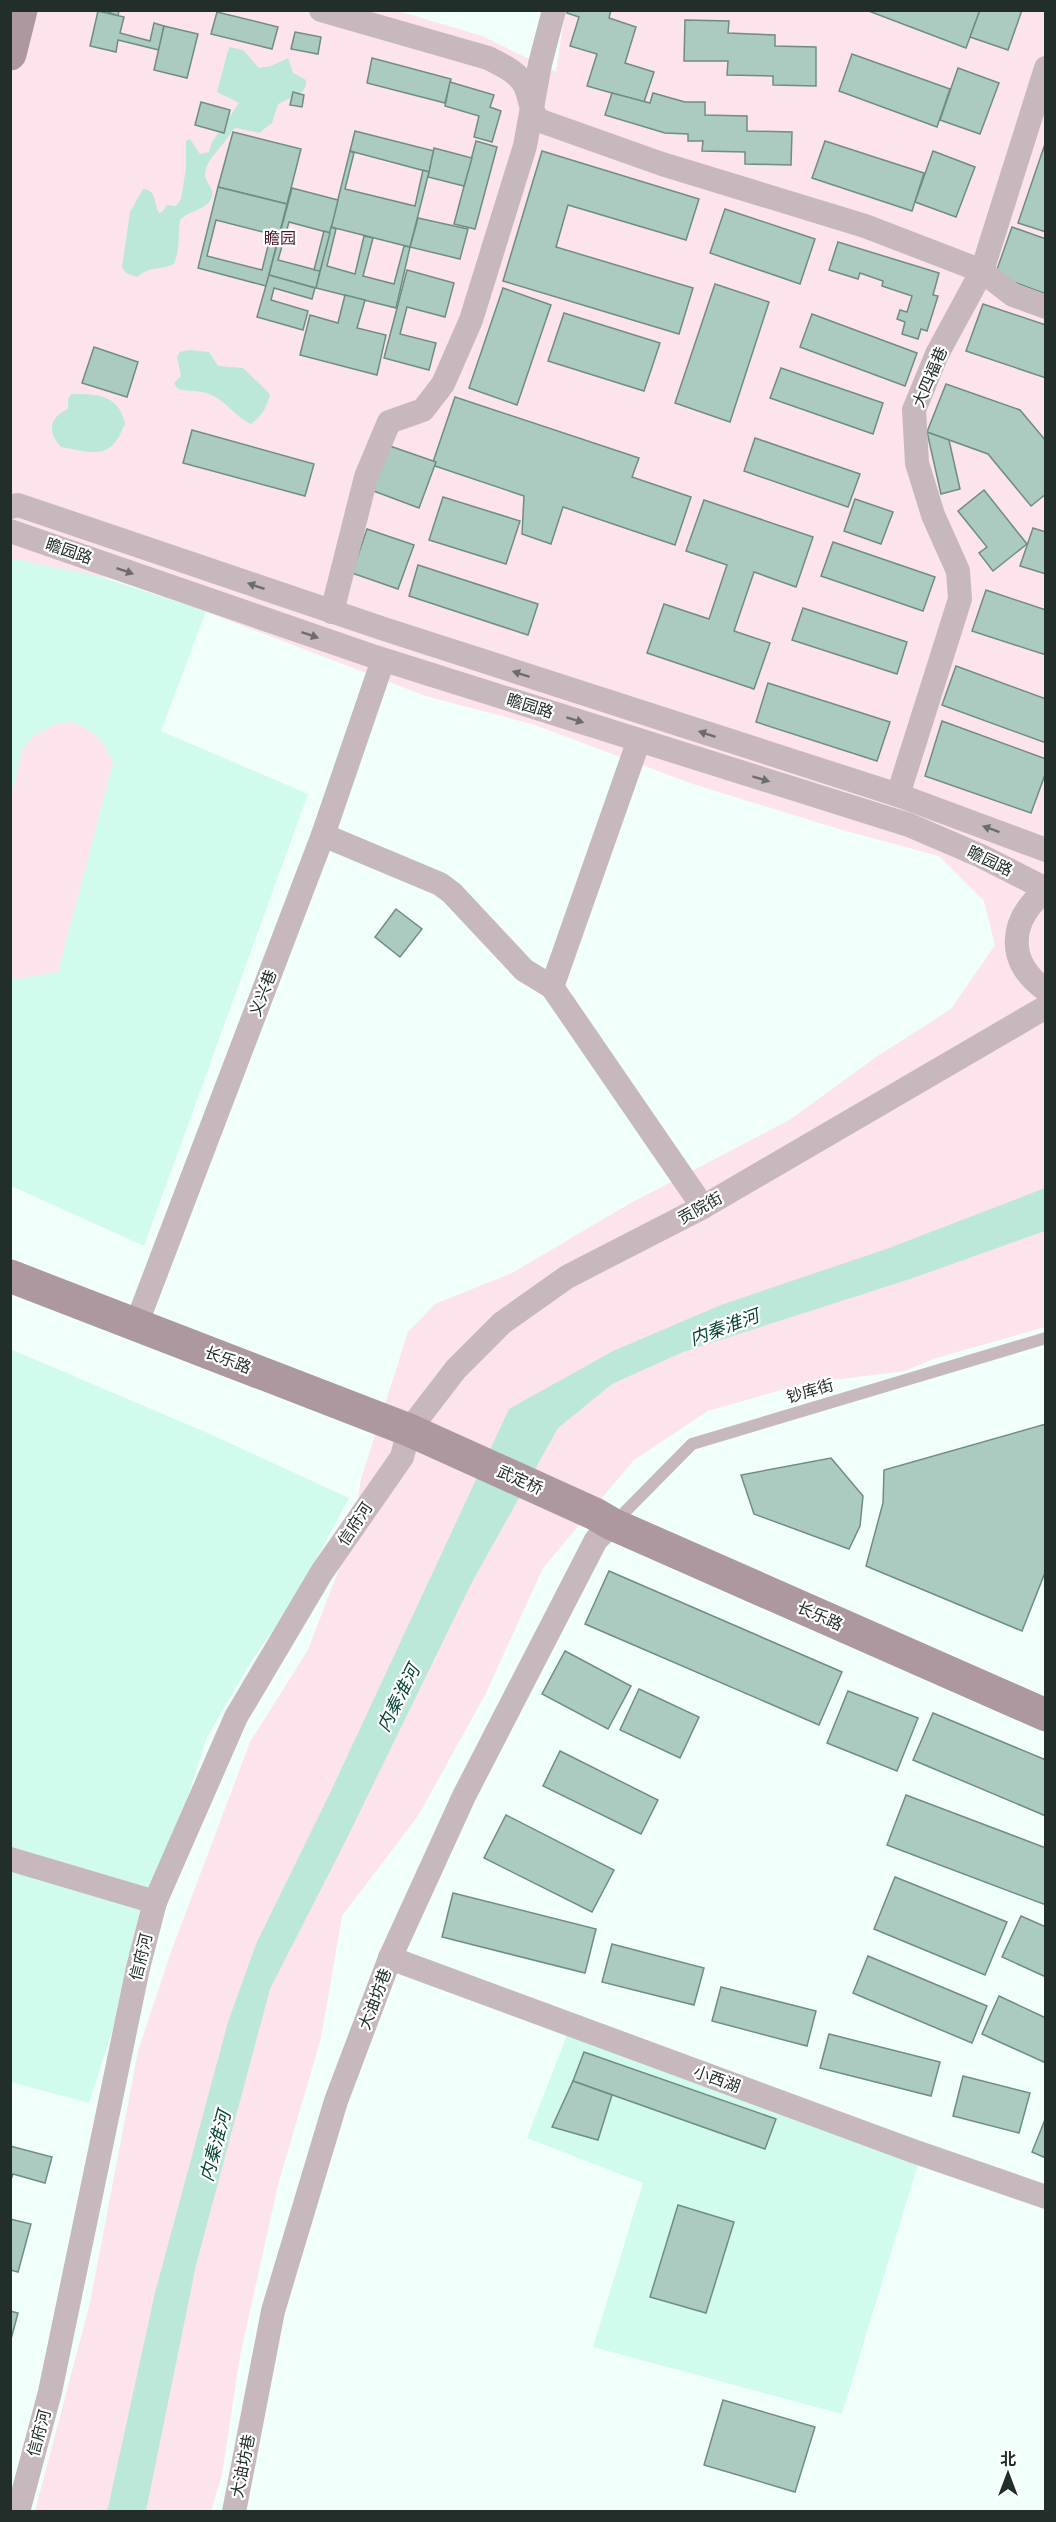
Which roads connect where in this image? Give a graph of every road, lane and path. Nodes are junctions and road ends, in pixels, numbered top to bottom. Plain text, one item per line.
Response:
1 (21, 10) edge
2 (321, 10) edge
3 (554, 10) edge
4 (10, 54) edge
5 (1046, 68) edge
6 (532, 112) junction
7 (982, 271) junction
8 (1046, 307) edge
9 (10, 507) edge
10 (10, 531) edge
11 (332, 612) junction
12 (384, 629) junction
13 (422, 642) junction
14 (379, 659) junction
15 (412, 669) junction
16 (639, 740) junction
17 (898, 795) junction
18 (323, 835) junction
19 (1045, 850) edge
20 (1046, 890) edge
21 (552, 987) junction
22 (1046, 990) edge
23 (1046, 1007) edge
24 (703, 1207) junction
25 (10, 1276) edge
26 (136, 1325) junction
27 (1046, 1338) edge
28 (405, 1443) junction
29 (445, 1446) joint
30 (604, 1519) junction
31 (1046, 1715) edge
32 (10, 1859) edge
33 (155, 1902) junction
34 (390, 1958) junction
35 (1046, 2197) edge
36 (18, 2511) edge
37 (234, 2511) edge

1 - 4 main road
2 - 6 street
3 - 6 street
5 - 7 street, 大四福巷
6 - 7 street
6 - 11 street
7 - 8 street
7 - 17 street, 大四福巷
11 -> 9 street, 瞻园路
10 -> 14 street, 瞻园路
11 - 12 street, 瞻园路
12 - 13 street, 瞻园路
12 - 14 street
13 - 15 street
17 -> 13 street, 瞻园路
14 - 15 street, 瞻园路
14 - 18 street, 义兴巷
15 -> 16 street, 瞻园路
16 -> 20 street, 瞻园路
16 - 21 street
19 -> 17 street, 瞻园路
18 - 21 street
18 - 26 street, 义兴巷
20 - 22 street
21 - 24 street
23 - 24 street, 贡院街
24 - 28 street, 贡院街
25 - 26 main road, 长乐路
26 - 28 main road, 长乐路
27 - 30 lane, 钞库街
28 - 29 main road, 长乐路
28 - 33 street, 信府河
29 - 30 main road, 武定桥
30 - 31 main road, 长乐路
30 - 34 street, 大油坊巷
32 - 33 street
33 - 36 street, 信府河
34 - 35 street, 小西湖
34 - 37 street, 大油坊巷

